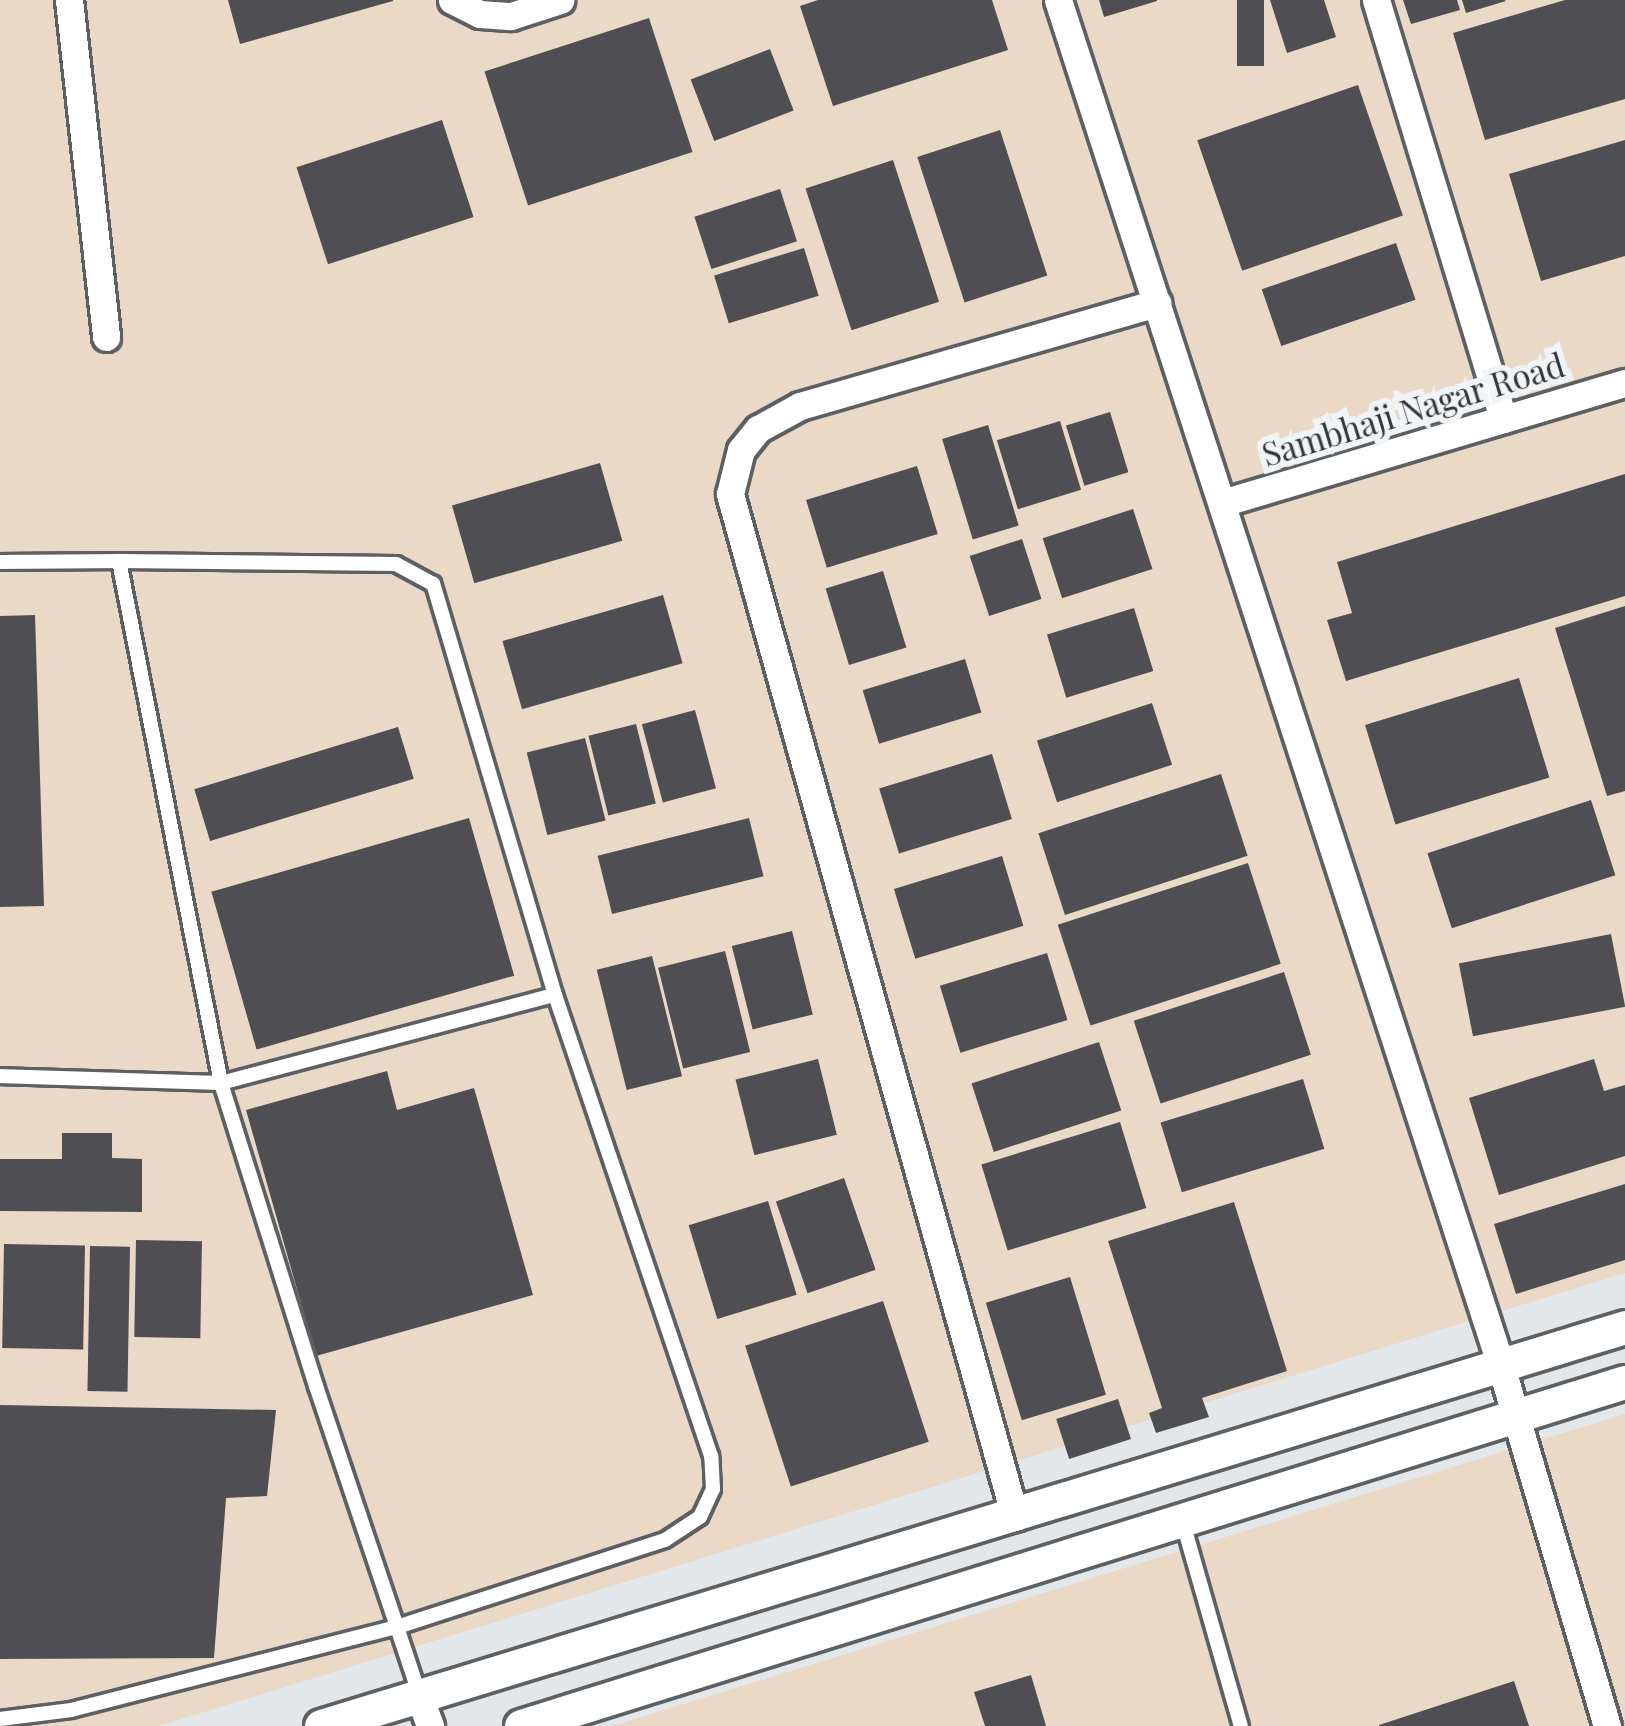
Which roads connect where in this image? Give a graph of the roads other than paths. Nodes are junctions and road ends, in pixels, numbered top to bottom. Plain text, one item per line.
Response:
1 (69, 0) edge
2 (452, 0) edge
3 (560, 0) edge
4 (1058, 0) edge
5 (1376, 0) edge
6 (1157, 303) junction
7 (106, 337) dead end
8 (1625, 383) edge
9 (1504, 419) junction
10 (1222, 503) junction
11 (119, 561) junction
12 (0, 562) edge
13 (555, 995) junction
14 (0, 1076) edge
15 (221, 1083) junction
16 (1625, 1327) edge
17 (1501, 1366) junction
18 (1625, 1382) edge
19 (1516, 1416) junction
20 (1015, 1517) junction
21 (1182, 1520) junction
22 (397, 1627) junction
23 (426, 1713) edge
24 (0, 1719) edge
25 (321, 1726) edge
26 (521, 1726) edge
27 (1241, 1726) edge
28 (1607, 1726) edge

1 - 7 street
2 - 3 street
4 - 6 street
5 - 9 street
6 - 10 street
6 - 20 street
8 - 9 street, Sambhaji Nagar Road
9 - 10 street, Sambhaji Nagar Road
10 - 17 street
11 - 12 lane
11 - 13 lane
11 - 15 lane
13 - 15 lane
13 - 22 lane
14 - 15 lane
15 - 22 lane
16 - 17 street
17 - 19 street
17 - 20 street
18 - 19 street
19 - 21 street
19 - 28 street
20 - 23 street
21 - 26 street
21 - 27 lane
22 - 23 lane
22 - 24 lane
23 - 25 street

